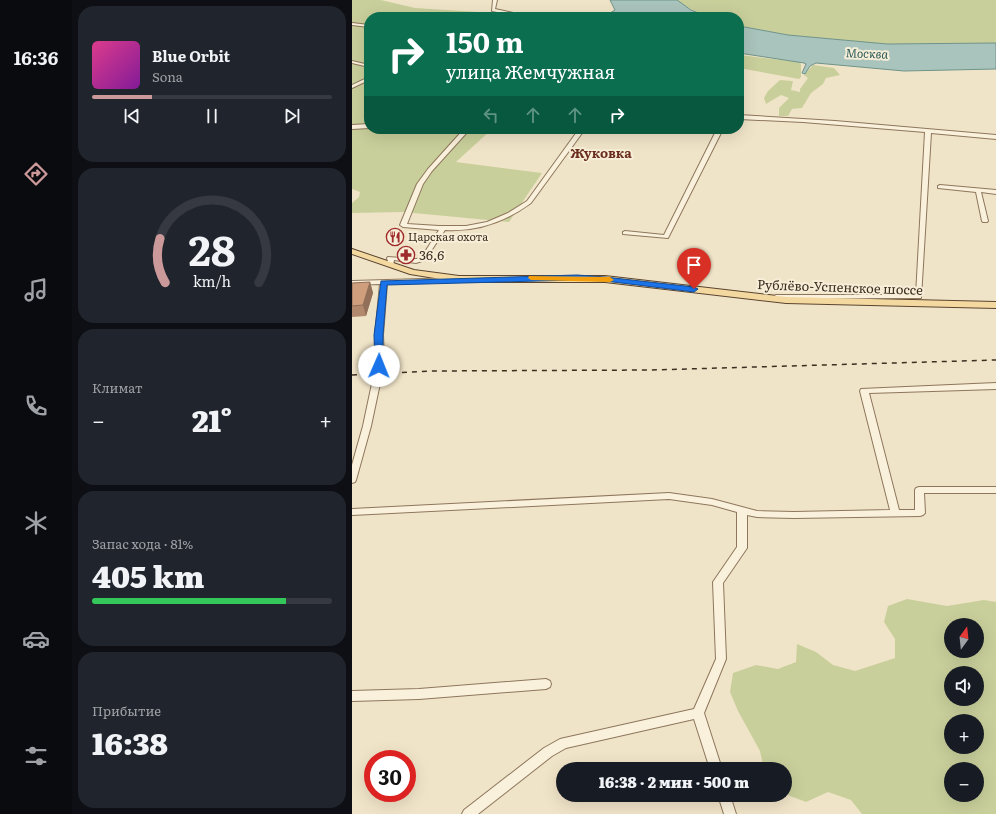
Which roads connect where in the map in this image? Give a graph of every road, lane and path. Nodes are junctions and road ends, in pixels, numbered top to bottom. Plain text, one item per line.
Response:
1 (495, 0) edge
2 (510, 12) edge
3 (352, 24) edge
4 (364, 25) edge
5 (352, 62) edge
6 (364, 65) edge
7 (364, 81) edge
8 (352, 87) edge
9 (744, 117) edge
10 (352, 126) edge
11 (364, 126) edge
12 (928, 132) junction
13 (462, 134) edge
14 (578, 134) edge
15 (718, 134) edge
16 (996, 136) edge
17 (940, 187) dead end
18 (978, 190) junction
19 (996, 192) edge
20 (985, 221) dead end
21 (443, 228) junction
22 (625, 233) dead end
23 (352, 251) edge
24 (390, 261) junction
25 (459, 280) junction
26 (384, 282) junction
27 (352, 283) edge
28 (750, 296) junction
29 (996, 305) edge
30 (996, 386) edge
31 (352, 480) edge
32 (996, 490) edge
33 (742, 510) junction
34 (352, 512) edge
35 (895, 513) junction
36 (546, 684) dead end
37 (352, 696) edge
38 (698, 713) junction
39 (714, 762) edge
40 (726, 802) edge
41 (468, 814) edge
42 (730, 814) edge

1 - 2 street
3 - 4 street
5 - 6 street
7 - 8 street
9 - 12 street
10 - 11 street
12 - 16 street
12 - 28 street
13 - 21 street
14 - 21 street
15 - 22 street
17 - 18 street
18 - 19 street
18 - 20 street
21 - 24 street
23 - 24 main road, Рублёво-Успенское шоссе
24 - 25 main road, Рублёво-Успенское шоссе
25 - 26 street
25 - 28 main road, Рублёво-Успенское шоссе
26 - 27 street
26 - 31 street
28 - 29 main road, Рублёво-Успенское шоссе
30 - 35 street
32 - 35 street
33 - 34 street
33 - 35 street
33 - 38 street
36 - 37 street
38 - 39 street
38 - 41 street
40 - 42 street

